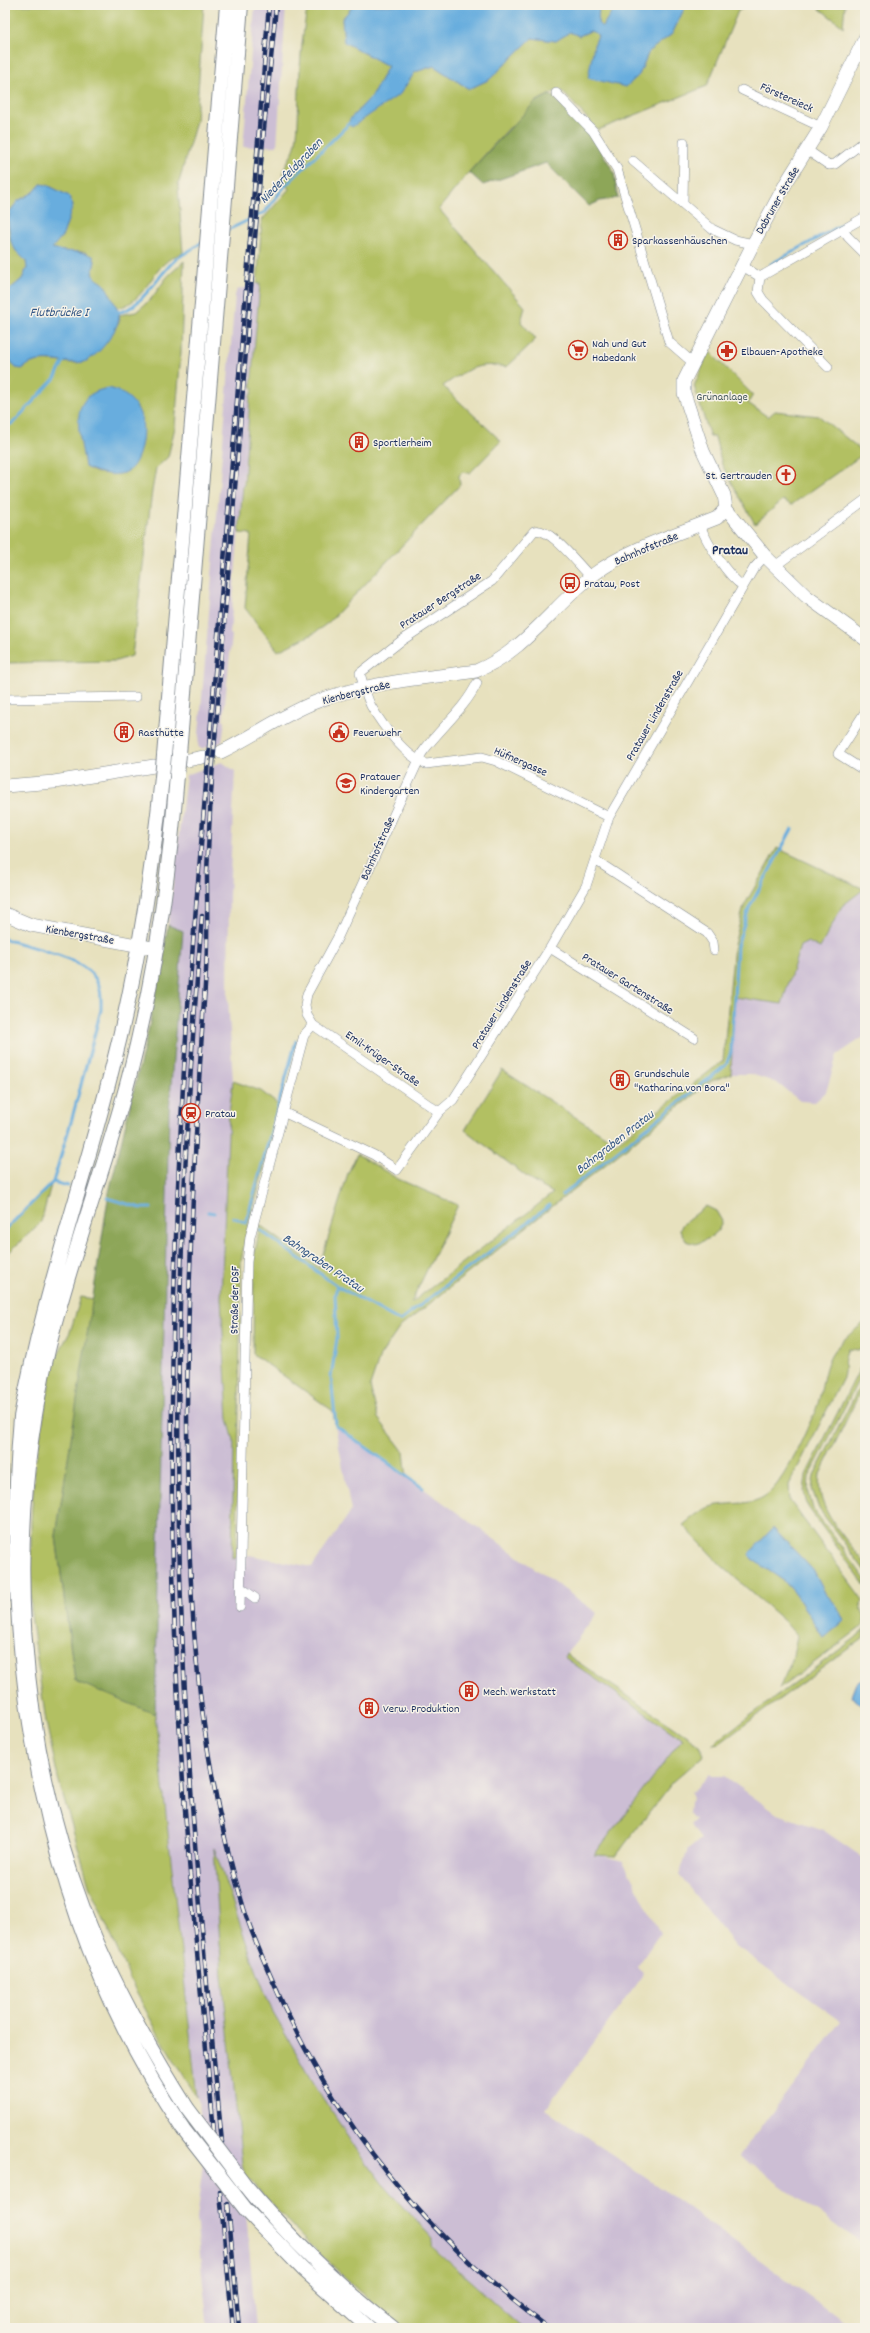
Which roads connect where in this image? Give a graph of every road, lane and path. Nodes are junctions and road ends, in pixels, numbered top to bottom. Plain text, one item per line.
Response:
1 (227, 5) edge
2 (241, 5) edge
3 (865, 38) edge
4 (742, 90) dead end
5 (556, 93) dead end
6 (821, 128) junction
7 (865, 141) edge
8 (684, 142) dead end
9 (807, 150) junction
10 (633, 161) dead end
11 (683, 203) junction
12 (865, 217) edge
13 (843, 230) junction
14 (753, 244) junction
15 (865, 254) edge
16 (741, 265) junction
17 (760, 277) junction
18 (692, 362) junction
19 (828, 367) dead end
20 (865, 500) edge
21 (726, 508) junction
22 (700, 525) junction
23 (765, 556) junction
24 (775, 566) junction
25 (591, 577) junction
26 (743, 586) junction
27 (865, 639) edge
28 (499, 661) joint
29 (477, 683) dead end
30 (364, 688) junction
31 (136, 697) dead end
32 (5, 699) edge
33 (865, 712) edge
34 (222, 752) tunnel mouth
35 (184, 757) junction
36 (203, 757) tunnel mouth
37 (417, 761) junction
38 (865, 771) edge
39 (158, 772) junction
40 (5, 786) edge
41 (609, 817) junction
42 (595, 860) junction
43 (5, 914) edge
44 (139, 945) junction
45 (156, 948) junction
46 (550, 948) junction
47 (714, 950) dead end
48 (313, 1025) junction
49 (694, 1038) dead end
50 (439, 1112) junction
51 (285, 1113) junction
52 (240, 1587) junction
53 (255, 1598) dead end
54 (240, 1607) dead end
55 (369, 2328) edge
56 (393, 2328) edge

1 - 39 main road, bridge
2 - 35 main road
3 - 6 street, Dabruner Straße
4 - 6 street, Förstereieck
5 - 18 street
6 - 9 street, Dabruner Straße
7 - 9 street
8 - 11 street
9 - 14 street, Dabruner Straße
10 - 11 street
11 - 14 street
12 - 13 street
13 - 15 street
13 - 17 street
14 - 16 street, Dabruner Straße
16 - 17 street
16 - 18 street, Dabruner Straße
17 - 19 street
18 - 21 street, Dabruner Straße
20 - 24 street
21 - 22 street, Bahnhofstraße
21 - 23 street
22 - 25 street, Bahnhofstraße
22 - 26 street
23 - 24 street
23 - 26 street, Pratauer Lindenstraße
24 - 27 street
25 - 28 street, Bahnhofstraße
25 - 30 street, Pratauer Bergstraße
26 - 41 street, Pratauer Lindenstraße
28 - 30 street, Kienbergstraße
29 - 37 street, Bahnhofstraße
30 - 34 street, Kienbergstraße
30 - 37 street
31 - 32 street
33 - 38 street
35 - 36 street
35 - 45 main road, bridge
37 - 41 street, Hüfnergasse
37 - 48 street, Bahnhofstraße
39 - 40 street
39 - 44 main road
41 - 42 street, Pratauer Lindenstraße
42 - 46 street, Pratauer Lindenstraße
42 - 47 street
43 - 44 street, Kienbergstraße
44 - 45 street, Kienbergstraße
44 - 55 main road, bridge
45 - 56 main road, bridge
46 - 49 street, Pratauer Gartenstraße
46 - 50 street, Pratauer Lindenstraße
48 - 50 street, Emil-Krüger-Straße
48 - 51 street, Straße der DSF
50 - 51 street, Pratauer Lindenstraße
51 - 52 street, Straße der DSF
52 - 53 street
52 - 54 street, Straße der DSF

